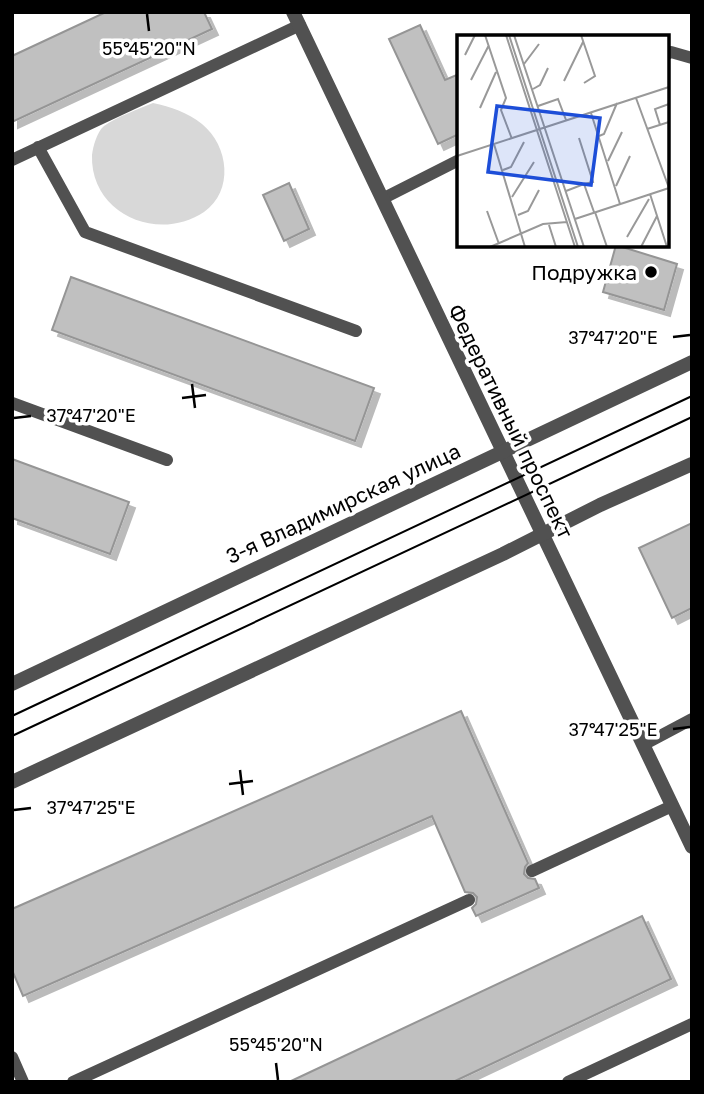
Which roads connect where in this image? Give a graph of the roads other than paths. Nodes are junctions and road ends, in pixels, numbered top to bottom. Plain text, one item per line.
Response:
1 (296, 19) edge
2 (669, 53) edge
3 (692, 58) edge
4 (38, 147) junction
5 (12, 160) edge
6 (457, 161) edge
7 (382, 199) junction
8 (356, 331) dead end
9 (692, 362) edge
10 (12, 403) edge
11 (502, 451) junction
12 (167, 460) dead end
13 (692, 464) edge
14 (542, 535) junction
15 (12, 684) edge
16 (692, 719) edge
17 (643, 745) junction
18 (12, 782) edge
19 (672, 806) junction
20 (692, 847) edge
21 (532, 871) dead end
22 (468, 900) dead end
23 (692, 1024) edge
24 (12, 1057) edge
25 (23, 1082) edge
26 (73, 1082) edge
27 (568, 1082) edge

1 - 4 lane
1 - 7 street, Федеративный проспект
2 - 3 lane
4 - 5 lane
4 - 8 lane
6 - 7 lane
7 - 11 street, Федеративный проспект
9 - 11 street, 3-я Владимирская улица
10 - 12 lane
11 - 14 street, Федеративный проспект
11 - 15 street, 3-я Владимирская улица
13 - 14 street
14 - 17 street, Федеративный проспект
14 - 18 street
16 - 17 lane
17 - 19 street, Федеративный проспект
19 - 20 street, Федеративный проспект
19 - 21 lane
22 - 26 lane
23 - 27 lane
24 - 25 lane

